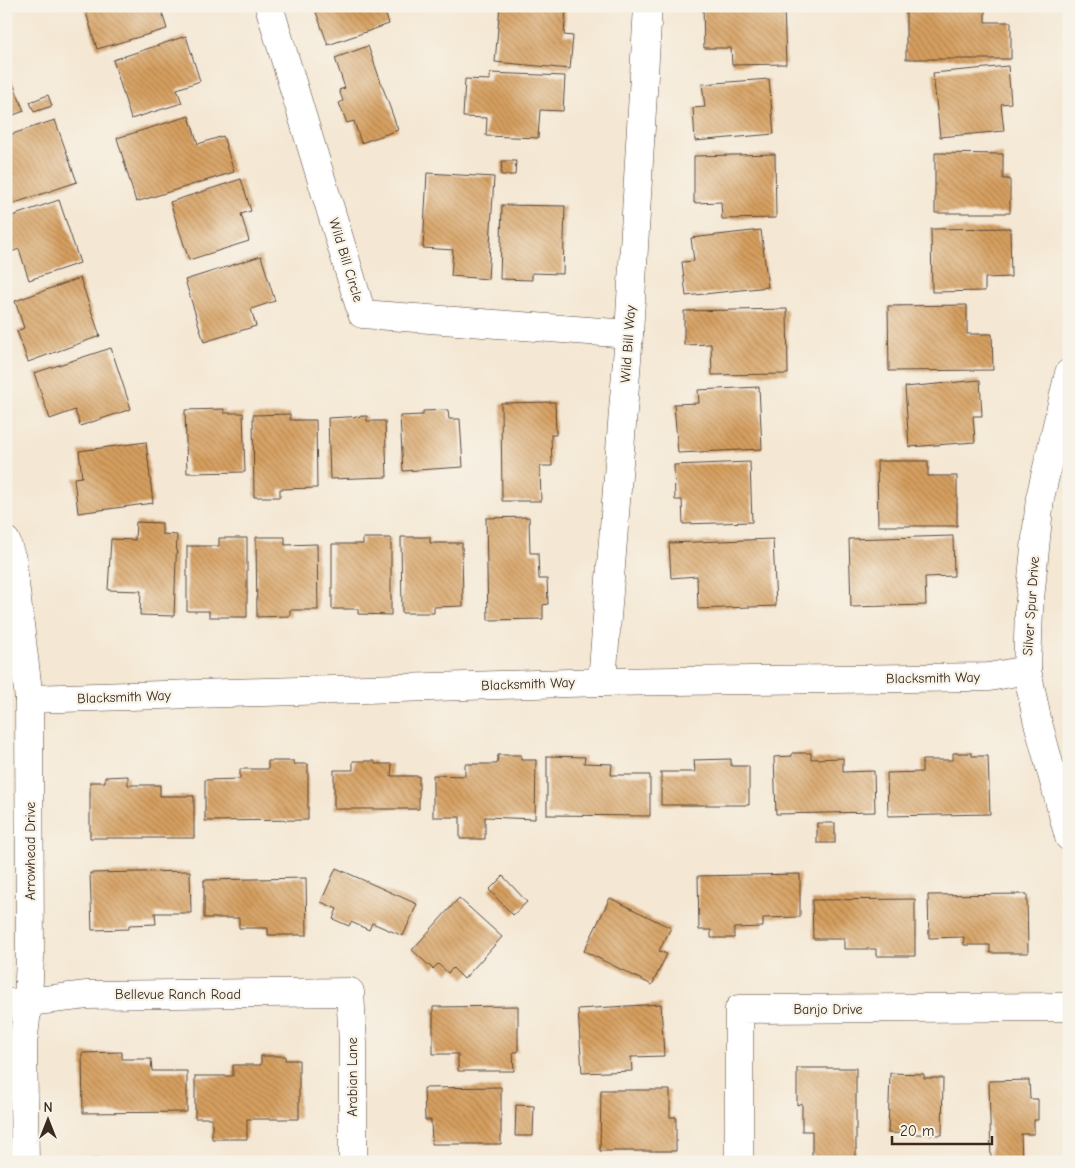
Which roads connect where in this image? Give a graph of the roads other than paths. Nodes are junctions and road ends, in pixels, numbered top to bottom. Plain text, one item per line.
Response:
1 (269, 6) edge
2 (648, 6) edge
3 (629, 334) junction
4 (1069, 373) edge
5 (6, 542) edge
6 (1028, 670) junction
7 (602, 682) junction
8 (29, 699) junction
9 (1069, 837) edge
10 (350, 992) joint
11 (17, 1002) edge
12 (1069, 1008) edge
13 (25, 1162) edge
14 (353, 1162) edge
15 (739, 1162) edge

1 - 3 street, Wild Bill Circle
2 - 3 street, Wild Bill Way
3 - 7 street, Wild Bill Way
4 - 6 street, Silver Spur Drive
5 - 8 street, Arrowhead Drive
6 - 7 street, Blacksmith Way
6 - 9 street, Silver Spur Drive
7 - 8 street, Blacksmith Way
8 - 11 street, Arrowhead Drive
10 - 11 street, Bellevue Ranch Road
10 - 14 street, Arabian Lane
11 - 13 street, Arrowhead Drive
12 - 15 street, Banjo Drive

